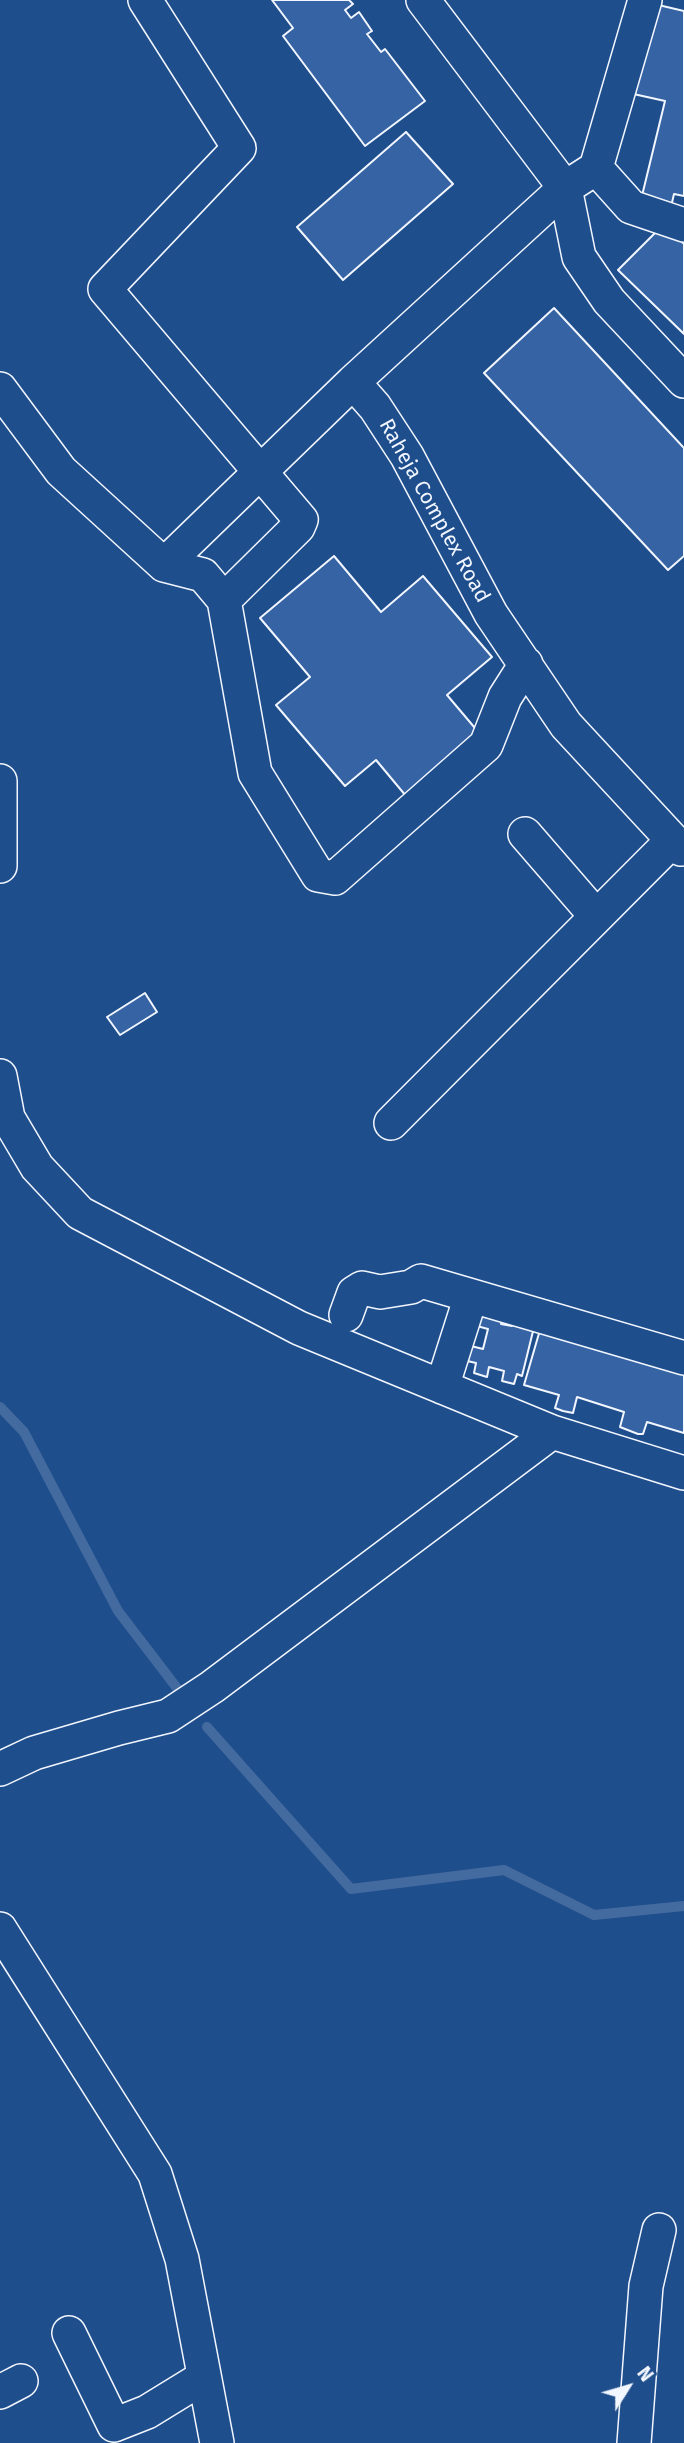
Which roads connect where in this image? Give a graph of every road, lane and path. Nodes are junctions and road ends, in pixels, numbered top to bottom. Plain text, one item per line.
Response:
1 (145, 0) edge
2 (423, 0) edge
3 (645, 0) edge
4 (596, 168) junction
5 (565, 188) junction
6 (684, 225) edge
7 (684, 381) edge
8 (353, 382) junction
9 (0, 389) edge
10 (259, 472) junction
11 (164, 565) junction
12 (224, 600) junction
13 (526, 664) junction
14 (0, 781) edge
15 (525, 834) dead end
16 (678, 843) edge
17 (0, 866) edge
18 (596, 916) junction
19 (0, 1076) edge
20 (391, 1123) dead end
21 (471, 1296) junction
22 (346, 1315) dead end
23 (684, 1358) edge
24 (442, 1387) junction
25 (552, 1432) junction
26 (684, 1473) edge
27 (0, 1769) edge
28 (0, 1929) edge
29 (659, 2230) dead end
30 (69, 2333) dead end
31 (204, 2377) junction
32 (217, 2443) edge
33 (634, 2443) edge

1 - 10 street
2 - 5 street
3 - 4 street
4 - 5 street
4 - 6 street
5 - 7 street
5 - 8 street
8 - 10 street
8 - 13 street, Raheja Complex Road
9 - 11 street
10 - 11 street
10 - 12 street
11 - 12 street
12 - 13 street
13 - 16 street, Raheja Complex Road
14 - 17 street
15 - 18 street
16 - 18 street
18 - 20 street
19 - 24 street
21 - 22 street
21 - 23 street
21 - 24 street
24 - 25 street
25 - 26 street
25 - 27 street
28 - 31 street
29 - 33 street
30 - 31 street
31 - 32 street

